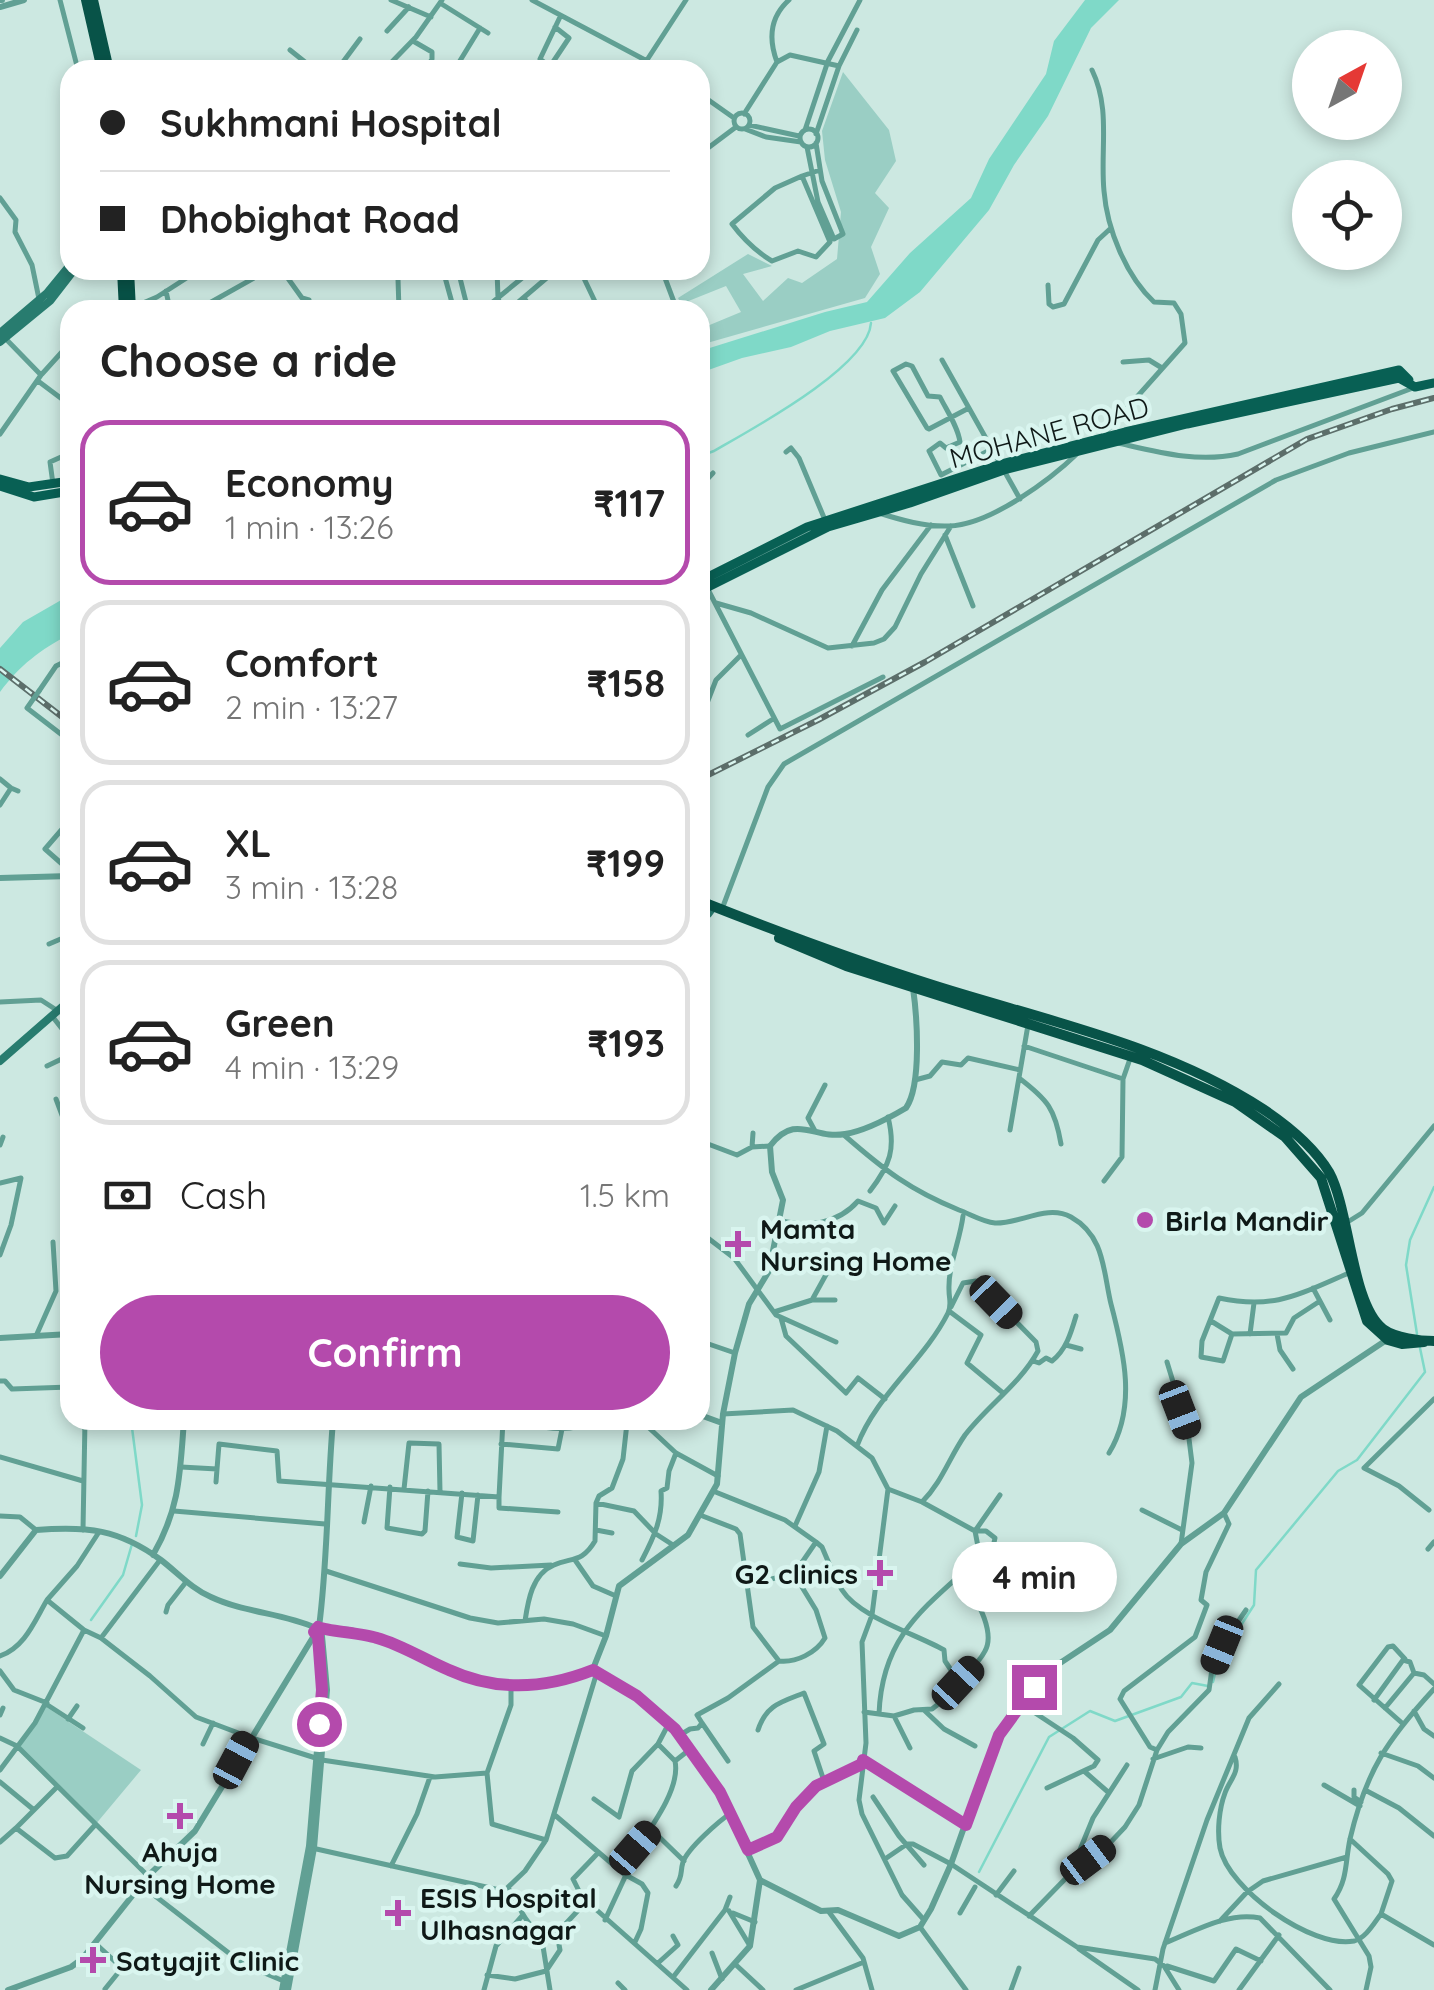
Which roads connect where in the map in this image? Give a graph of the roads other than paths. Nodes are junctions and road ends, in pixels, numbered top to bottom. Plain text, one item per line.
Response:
1 (24, 0) edge
2 (60, 0) edge
3 (90, 0) edge
4 (391, 0) edge
5 (532, 0) edge
6 (686, 0) edge
7 (789, 0) edge
8 (860, 0) edge
9 (441, 1) edge
10 (1, 2) edge
11 (10, 2) edge
12 (409, 8) junction
13 (431, 17) junction
14 (560, 17) junction
15 (555, 27) junction
16 (480, 28) junction
17 (857, 30) dead end
18 (387, 31) dead end
19 (488, 34) dead end
20 (360, 38) dead end
21 (413, 40) junction
22 (290, 50) dead end
23 (75, 60) edge
24 (104, 60) edge
25 (302, 60) edge
26 (344, 60) edge
27 (394, 60) edge
28 (431, 60) edge
29 (460, 60) edge
30 (541, 60) edge
31 (557, 60) edge
32 (647, 60) joint
33 (777, 62) junction
34 (828, 62) junction
35 (838, 66) junction
36 (1092, 70) dead end
37 (710, 101) edge
38 (744, 114) junction
39 (734, 118) junction
40 (747, 127) junction
41 (736, 128) junction
42 (816, 134) junction
43 (803, 139) junction
44 (816, 143) junction
45 (710, 147) edge
46 (820, 170) junction
47 (810, 173) junction
48 (802, 176) junction
49 (0, 198) edge
50 (1111, 228) junction
51 (61, 280) edge
52 (182, 280) edge
53 (250, 280) edge
54 (289, 280) edge
55 (497, 280) edge
56 (520, 280) edge
57 (545, 280) edge
58 (1048, 285) dead end
59 (166, 290) junction
60 (498, 298) joint
61 (524, 298) joint
62 (147, 300) edge
63 (168, 300) edge
64 (215, 300) edge
65 (309, 300) dead end
66 (521, 300) edge
67 (42, 302) junction
68 (1, 337) edge
69 (60, 355) edge
70 (942, 360) dead end
71 (1122, 362) dead end
72 (1162, 368) junction
73 (1399, 374) junction
74 (40, 378) junction
75 (1434, 382) edge
76 (1416, 387) junction
77 (60, 396) edge
78 (969, 408) junction
79 (950, 418) junction
80 (1434, 432) edge
81 (0, 434) edge
82 (1100, 442) junction
83 (1116, 443) junction
84 (992, 450) junction
85 (1082, 450) junction
86 (786, 452) dead end
87 (60, 458) edge
88 (1003, 467) junction
89 (713, 473) dead end
90 (710, 476) edge
91 (0, 482) edge
92 (60, 483) edge
93 (52, 484) junction
94 (60, 493) edge
95 (914, 498) junction
96 (1020, 499) junction
97 (879, 513) junction
98 (827, 523) junction
99 (931, 525) junction
100 (951, 526) junction
101 (945, 535) junction
102 (710, 578) edge
103 (710, 594) edge
104 (716, 603) junction
105 (973, 606) dead end
106 (852, 646) junction
107 (741, 655) junction
108 (60, 664) edge
109 (883, 676) dead end
110 (710, 695) edge
111 (774, 719) junction
112 (60, 733) edge
113 (748, 735) dead end
114 (0, 779) edge
115 (0, 805) edge
116 (60, 832) edge
117 (60, 864) edge
118 (60, 875) edge
119 (0, 878) edge
120 (710, 902) edge
121 (710, 907) edge
122 (710, 907) edge
123 (60, 939) edge
124 (798, 942) junction
125 (49, 944) dead end
126 (914, 983) junction
127 (933, 989) junction
128 (0, 1002) edge
129 (916, 1010) junction
130 (60, 1011) edge
131 (55, 1015) junction
132 (1029, 1019) junction
133 (60, 1023) edge
134 (1024, 1046) junction
135 (1132, 1052) junction
136 (60, 1060) edge
137 (0, 1063) edge
138 (46, 1066) dead end
139 (1020, 1074) junction
140 (1123, 1079) junction
141 (914, 1080) junction
142 (826, 1086) dead end
143 (56, 1098) dead end
144 (60, 1109) edge
145 (888, 1117) junction
146 (1434, 1126) edge
147 (1010, 1130) dead end
148 (814, 1131) junction
149 (753, 1133) dead end
150 (844, 1135) junction
151 (3, 1137) dead end
152 (1061, 1144) dead end
153 (710, 1145) edge
154 (0, 1146) edge
155 (770, 1146) junction
156 (752, 1147) junction
157 (886, 1171) junction
158 (1104, 1180) dead end
159 (0, 1183) edge
160 (870, 1191) dead end
161 (894, 1206) dead end
162 (963, 1216) dead end
163 (779, 1220) junction
164 (1341, 1225) junction
165 (53, 1242) dead end
166 (710, 1242) edge
167 (2, 1243) edge
168 (0, 1255) edge
169 (828, 1271) dead end
170 (1353, 1272) junction
171 (1313, 1288) junction
172 (757, 1292) junction
173 (812, 1300) junction
174 (835, 1300) dead end
175 (1320, 1301) junction
176 (1254, 1303) junction
177 (950, 1309) junction
178 (774, 1312) junction
179 (1076, 1316) dead end
180 (781, 1318) junction
181 (1330, 1320) dead end
182 (1211, 1321) junction
183 (1232, 1334) junction
184 (1250, 1334) junction
185 (1277, 1334) junction
186 (60, 1335) edge
187 (1, 1336) edge
188 (36, 1336) junction
189 (1389, 1337) junction
190 (836, 1342) dead end
191 (1429, 1342) edge
192 (710, 1344) edge
193 (1066, 1344) junction
194 (1081, 1349) dead end
195 (735, 1352) junction
196 (1033, 1360) junction
197 (1167, 1362) dead end
198 (1293, 1369) dead end
199 (0, 1382) edge
200 (60, 1387) edge
201 (1003, 1393) junction
202 (884, 1400) junction
203 (1434, 1400) edge
204 (710, 1416) edge
205 (722, 1418) junction
206 (827, 1426) junction
207 (83, 1430) edge
208 (183, 1430) edge
209 (331, 1430) edge
210 (502, 1430) edge
211 (562, 1430) edge
212 (625, 1430) edge
213 (651, 1430) edge
214 (501, 1444) junction
215 (857, 1446) junction
216 (676, 1452) junction
217 (1109, 1453) dead end
218 (0, 1457) edge
219 (181, 1467) junction
220 (217, 1468) junction
221 (718, 1476) junction
222 (82, 1481) junction
223 (216, 1482) dead end
224 (328, 1482) junction
225 (371, 1486) junction
226 (390, 1488) junction
227 (404, 1488) junction
228 (888, 1489) junction
229 (428, 1491) junction
230 (713, 1491) junction
231 (440, 1492) junction
232 (462, 1494) junction
233 (1000, 1494) dead end
234 (478, 1495) junction
235 (499, 1496) junction
236 (922, 1502) junction
237 (596, 1503) junction
238 (1142, 1510) dead end
239 (1430, 1510) dead end
240 (174, 1511) junction
241 (558, 1512) dead end
242 (1224, 1514) junction
243 (700, 1515) junction
244 (0, 1516) edge
245 (364, 1522) dead end
246 (325, 1524) junction
247 (795, 1526) junction
248 (36, 1530) junction
249 (81, 1530) junction
250 (596, 1530) junction
251 (976, 1530) junction
252 (1182, 1530) junction
253 (99, 1532) junction
254 (612, 1534) dead end
255 (656, 1534) junction
256 (816, 1542) junction
257 (1434, 1542) edge
258 (1181, 1544) junction
259 (674, 1546) junction
260 (1428, 1549) dead end
261 (982, 1556) junction
262 (157, 1557) junction
263 (575, 1560) junction
264 (642, 1560) dead end
265 (460, 1564) dead end
266 (554, 1565) junction
267 (326, 1571) junction
268 (794, 1574) junction
269 (962, 1574) junction
270 (1013, 1575) dead end
271 (0, 1576) edge
272 (186, 1582) junction
273 (748, 1584) junction
274 (617, 1596) junction
275 (47, 1600) junction
276 (1246, 1610) dead end
277 (166, 1612) dead end
278 (872, 1615) junction
279 (525, 1621) junction
280 (904, 1629) junction
281 (84, 1630) junction
282 (319, 1632) junction
283 (606, 1636) junction
284 (101, 1638) junction
285 (0, 1656) edge
286 (1405, 1659) junction
287 (779, 1661) junction
288 (0, 1671) edge
289 (595, 1671) junction
290 (1414, 1673) junction
291 (958, 1683) junction
292 (511, 1684) junction
293 (1279, 1684) dead end
294 (1433, 1690) edge
295 (1374, 1700) junction
296 (47, 1703) junction
297 (1020, 1703) junction
298 (77, 1706) dead end
299 (1385, 1708) junction
300 (923, 1709) junction
301 (1414, 1711) junction
302 (864, 1712) junction
303 (878, 1714) junction
304 (894, 1716) junction
305 (68, 1718) junction
306 (213, 1723) junction
307 (669, 1723) junction
308 (702, 1723) junction
309 (1402, 1723) junction
310 (82, 1728) dead end
311 (758, 1730) dead end
312 (680, 1735) junction
313 (1434, 1736) edge
314 (249, 1737) junction
315 (0, 1738) edge
316 (203, 1744) dead end
317 (658, 1744) junction
318 (17, 1746) junction
319 (975, 1746) dead end
320 (910, 1748) dead end
321 (1201, 1748) dead end
322 (688, 1750) junction
323 (1156, 1750) junction
324 (1381, 1752) junction
325 (1234, 1757) junction
326 (1153, 1759) junction
327 (319, 1760) junction
328 (675, 1761) junction
329 (728, 1761) dead end
330 (862, 1762) junction
331 (1127, 1765) dead end
332 (0, 1770) edge
333 (1084, 1770) junction
334 (487, 1773) junction
335 (430, 1776) junction
336 (1434, 1778) edge
337 (824, 1781) junction
338 (0, 1782) edge
339 (1364, 1784) junction
340 (1324, 1785) dead end
341 (56, 1788) junction
342 (1047, 1788) dead end
343 (1354, 1790) dead end
344 (1108, 1792) junction
345 (873, 1797) dead end
346 (594, 1799) dead end
347 (1361, 1804) junction
348 (34, 1810) junction
349 (732, 1813) junction
350 (555, 1815) junction
351 (966, 1825) junction
352 (96, 1826) junction
353 (16, 1828) junction
354 (652, 1829) junction
355 (1434, 1836) edge
356 (546, 1840) junction
357 (1350, 1840) junction
358 (0, 1842) edge
359 (907, 1844) junction
360 (312, 1848) junction
361 (748, 1850) junction
362 (598, 1853) junction
363 (1347, 1857) junction
364 (884, 1859) junction
365 (684, 1861) junction
366 (951, 1864) junction
367 (924, 1865) dead end
368 (391, 1866) junction
369 (1014, 1871) dead end
370 (623, 1873) junction
371 (1070, 1874) junction
372 (148, 1876) junction
373 (760, 1880) junction
374 (141, 1885) junction
375 (676, 1886) dead end
376 (974, 1887) dead end
377 (508, 1888) junction
378 (1246, 1892) junction
379 (996, 1895) junction
380 (730, 1897) dead end
381 (586, 1902) junction
382 (727, 1910) junction
383 (829, 1912) junction
384 (960, 1912) dead end
385 (1381, 1914) junction
386 (522, 1916) junction
387 (1029, 1916) junction
388 (605, 1920) junction
389 (755, 1922) junction
390 (1219, 1922) junction
391 (922, 1923) junction
392 (541, 1933) junction
393 (557, 1933) junction
394 (1279, 1935) junction
395 (672, 1936) dead end
396 (1360, 1940) junction
397 (635, 1942) junction
398 (95, 1943) junction
399 (1165, 1943) junction
400 (678, 1945) junction
401 (1434, 1945) edge
402 (750, 1946) junction
403 (1076, 1947) junction
404 (712, 1953) dead end
405 (690, 1955) junction
406 (1261, 1961) junction
407 (864, 1962) junction
408 (658, 1963) junction
409 (735, 1964) junction
410 (1162, 1964) junction
411 (1018, 1968) dead end
412 (546, 1971) junction
413 (488, 1976) junction
414 (674, 1976) junction
415 (722, 1979) junction
416 (618, 1983) dead end
417 (29, 1986) edge
418 (285, 1986) edge
419 (105, 1989) edge
420 (1368, 1989) edge
421 (8, 1990) edge
422 (484, 1990) edge
423 (550, 1990) edge
424 (625, 1990) edge
425 (687, 1990) edge
426 (711, 1990) edge
427 (763, 1990) edge
428 (796, 1990) edge
429 (872, 1990) edge
430 (966, 1990) edge
431 (1011, 1990) edge
432 (1138, 1990) edge
433 (1155, 1990) edge
434 (1178, 1990) edge
435 (1239, 1990) edge
436 (1330, 1990) edge

1 - 11 street
2 - 23 street
3 - 24 highway
4 - 12 street
5 - 14 street
6 - 32 street
7 - 33 street
8 - 34 street
9 - 13 street
9 - 16 street
10 - 11 street
12 - 13 street
12 - 18 street
13 - 21 street
14 - 15 street
14 - 32 street
15 - 30 street
15 - 31 street
16 - 19 street
16 - 29 street
17 - 35 street
20 - 26 street
21 - 27 street
21 - 28 street
22 - 25 street
33 - 34 street
33 - 38 street
34 - 35 street
34 - 43 street
35 - 42 street
36 - 50 street
37 - 39 street
38 - 39 street
38 - 40 street
39 - 41 street
40 - 41 street
40 - 43 street
41 - 45 street
42 - 43 street
42 - 44 street
43 - 44 street
43 - 47 street
44 - 46 street
46 - 47 street
46 - 47 street
47 - 48 street
48 - 48 street
49 - 67 street
50 - 58 street
50 - 72 street
51 - 67 main road
52 - 59 street
53 - 64 street
54 - 65 street
55 - 60 street
56 - 60 street
57 - 61 street
59 - 62 street
59 - 63 street
61 - 66 street
67 - 68 main road
68 - 74 street
69 - 74 street
70 - 78 street
71 - 72 street
72 - 82 street
73 - 76 main road
73 - 82 main road, MOHANE ROAD
73 - 83 main road, MOHANE ROAD
74 - 77 street
74 - 81 street
75 - 76 main road
76 - 83 street
78 - 79 street
78 - 84 street
79 - 79 street
79 - 84 street
80 - 120 street
82 - 83 main road, MOHANE ROAD
82 - 85 main road, MOHANE ROAD
82 - 88 main road, MOHANE ROAD
84 - 88 street
85 - 88 main road, MOHANE ROAD
85 - 96 street
86 - 98 street
87 - 93 street
88 - 95 main road, MOHANE ROAD
88 - 96 street
89 - 90 street
91 - 93 main road
91 - 94 main road
92 - 93 main road
95 - 97 main road, MOHANE ROAD
95 - 98 main road, MOHANE ROAD
96 - 100 street
97 - 98 main road, MOHANE ROAD
97 - 99 street
98 - 102 main road, MOHANE ROAD
99 - 100 street
99 - 106 street
100 - 101 street
101 - 105 street
101 - 106 street
103 - 104 street
104 - 106 street
104 - 107 street
107 - 110 street
107 - 111 street
108 - 112 street, bridge
109 - 111 street
111 - 113 street
114 - 115 street
116 - 117 street
118 - 119 street
121 - 124 highway
122 - 124 highway
123 - 125 street
124 - 126 highway
126 - 127 highway
126 - 129 street
127 - 129 street
127 - 132 highway
128 - 131 street
129 - 141 street
130 - 131 main road
131 - 133 street
131 - 137 main road
132 - 134 street
132 - 135 highway
134 - 139 street
134 - 140 street
135 - 140 street
135 - 164 highway
136 - 138 street
139 - 141 street
139 - 147 street
139 - 152 street
140 - 158 street
141 - 145 street
142 - 148 street
143 - 144 street
145 - 150 street
145 - 157 street
146 - 164 street
148 - 150 street
148 - 155 street
149 - 156 street
150 - 157 street
151 - 154 street
153 - 156 street
155 - 156 street
155 - 163 street
157 - 160 street
157 - 217 street
159 - 167 street
161 - 163 street
162 - 177 street
163 - 172 street
164 - 170 highway
165 - 188 street
166 - 172 street
167 - 168 street
169 - 173 street
170 - 171 street
170 - 189 highway
171 - 175 street
171 - 176 street
172 - 178 street
172 - 195 street
173 - 174 street
173 - 178 street
175 - 181 street
175 - 185 street
176 - 182 street
176 - 184 street
177 - 196 street
177 - 201 street
177 - 202 street
178 - 180 street
179 - 193 street
180 - 190 street
180 - 202 street
182 - 183 street
182 - 183 street
183 - 184 street
184 - 185 street
185 - 198 street
186 - 188 street
187 - 188 street
189 - 191 highway
189 - 242 street
192 - 195 street
193 - 194 street
193 - 196 street
195 - 205 street
196 - 201 street
197 - 252 street
199 - 200 street
201 - 236 street
202 - 215 street
203 - 239 street
204 - 205 street
205 - 206 street
205 - 221 street
206 - 215 street
206 - 247 street
207 - 222 street
208 - 219 street
209 - 224 street
210 - 214 street
211 - 214 street
212 - 237 street
213 - 216 street
214 - 235 street
215 - 228 street
216 - 221 street
216 - 255 street
218 - 222 street
219 - 220 street
219 - 240 street
220 - 223 street
220 - 224 street
221 - 230 street
222 - 249 street
224 - 225 street
224 - 246 street
225 - 226 street
225 - 245 street
226 - 227 street
226 - 229 street
227 - 229 street
227 - 231 street
228 - 236 street
228 - 278 street
229 - 231 street
230 - 243 street
230 - 247 street
231 - 232 street
232 - 234 street
232 - 234 street
233 - 251 street
234 - 235 street
235 - 241 street
236 - 251 street
237 - 250 street
237 - 255 street
238 - 252 street
240 - 246 street
240 - 262 street
242 - 258 street
242 - 323 street
243 - 259 street
243 - 273 street
244 - 248 street
246 - 267 street
247 - 256 street
248 - 249 street
248 - 271 street
249 - 253 street
250 - 254 street
250 - 263 street
251 - 261 street
251 - 261 street
252 - 258 street
253 - 262 street
253 - 275 street
255 - 259 street
255 - 264 street
256 - 268 street
256 - 278 street
257 - 260 street
258 - 297 street
259 - 274 street
261 - 269 street
261 - 270 street
262 - 272 street
262 - 284 street
263 - 266 street
263 - 274 street
265 - 266 street
266 - 279 street
267 - 279 street
267 - 282 street
268 - 273 street
268 - 287 street
269 - 280 street
269 - 291 street
272 - 277 street
272 - 282 street
273 - 287 street
274 - 283 street
275 - 281 street
275 - 285 street
276 - 323 street
278 - 280 street
278 - 302 street
279 - 283 street
280 - 291 street
280 - 303 street
281 - 284 street
281 - 296 street
282 - 292 street
282 - 314 street
282 - 327 street
283 - 289 street
284 - 306 street
286 - 290 street
286 - 295 street
286 - 295 street
287 - 308 street
288 - 296 street
289 - 292 street
289 - 307 street
289 - 350 street
290 - 294 street
290 - 299 street
291 - 300 street
292 - 334 street
293 - 325 street
294 - 301 street
295 - 299 street
296 - 305 street
296 - 318 street
297 - 333 street
297 - 351 street
298 - 305 street
299 - 309 street
300 - 304 street
300 - 319 street
301 - 309 street
301 - 313 street
302 - 303 street
302 - 330 street
303 - 304 street
304 - 320 street
305 - 310 street
306 - 314 street
306 - 316 street
307 - 312 street
307 - 317 street
308 - 312 street
308 - 329 street
309 - 324 street
311 - 337 street
312 - 322 street
314 - 327 street
314 - 372 street
315 - 318 street
317 - 328 street
317 - 346 street
318 - 332 street
318 - 341 street
321 - 326 street
322 - 328 street
322 - 349 street
323 - 326 street
324 - 336 street
324 - 339 street
325 - 378 street
325 - 399 street
326 - 371 street
327 - 335 street
327 - 360 street
328 - 354 street
330 - 337 street
330 - 351 street
330 - 364 street
331 - 344 street
333 - 342 street
333 - 344 street
334 - 335 street
334 - 356 street
335 - 368 street
337 - 361 street
338 - 348 street
339 - 347 street
339 - 355 street
340 - 347 street
341 - 348 street
341 - 352 street
343 - 347 street
344 - 371 street
345 - 359 street
347 - 357 street
348 - 353 street
349 - 361 street
349 - 365 street
350 - 356 street
350 - 362 street
351 - 366 street
352 - 353 street
352 - 372 street
353 - 358 street
354 - 365 street
354 - 370 street
356 - 377 street
357 - 363 street
357 - 385 street
359 - 364 street
359 - 366 street
359 - 367 street
360 - 368 street
360 - 418 street
361 - 373 street
362 - 370 street
362 - 381 street
363 - 378 street
363 - 396 street
364 - 391 street
365 - 375 street
366 - 379 street
366 - 391 street
368 - 377 street
369 - 379 street
370 - 388 street
370 - 397 street
371 - 387 street
372 - 374 street
373 - 383 street
373 - 389 street
374 - 398 street
374 - 418 street
376 - 384 street
377 - 386 street
378 - 390 street
378 - 396 street
379 - 387 street
380 - 382 street
381 - 388 street
381 - 393 street
382 - 389 street
382 - 402 street
382 - 405 street
383 - 391 street
383 - 407 street
385 - 396 street
385 - 401 street
386 - 392 street
386 - 413 street
387 - 403 street
388 - 397 street
389 - 402 street
390 - 394 street
390 - 399 street
391 - 430 street
392 - 393 street
392 - 412 street
393 - 412 street
394 - 406 street
394 - 436 street
395 - 400 street
396 - 420 street
397 - 408 street
398 - 417 street
398 - 419 street
399 - 410 street
400 - 405 street
400 - 408 street
402 - 409 street
403 - 410 street
403 - 432 street
404 - 415 street
405 - 414 street
406 - 410 street
406 - 435 street
407 - 428 street
407 - 429 street
408 - 414 street
409 - 415 street
409 - 427 street
410 - 433 street
410 - 434 street
411 - 431 street
412 - 413 street
412 - 423 street
413 - 422 street
414 - 425 street
415 - 426 street
416 - 424 street
417 - 421 street

